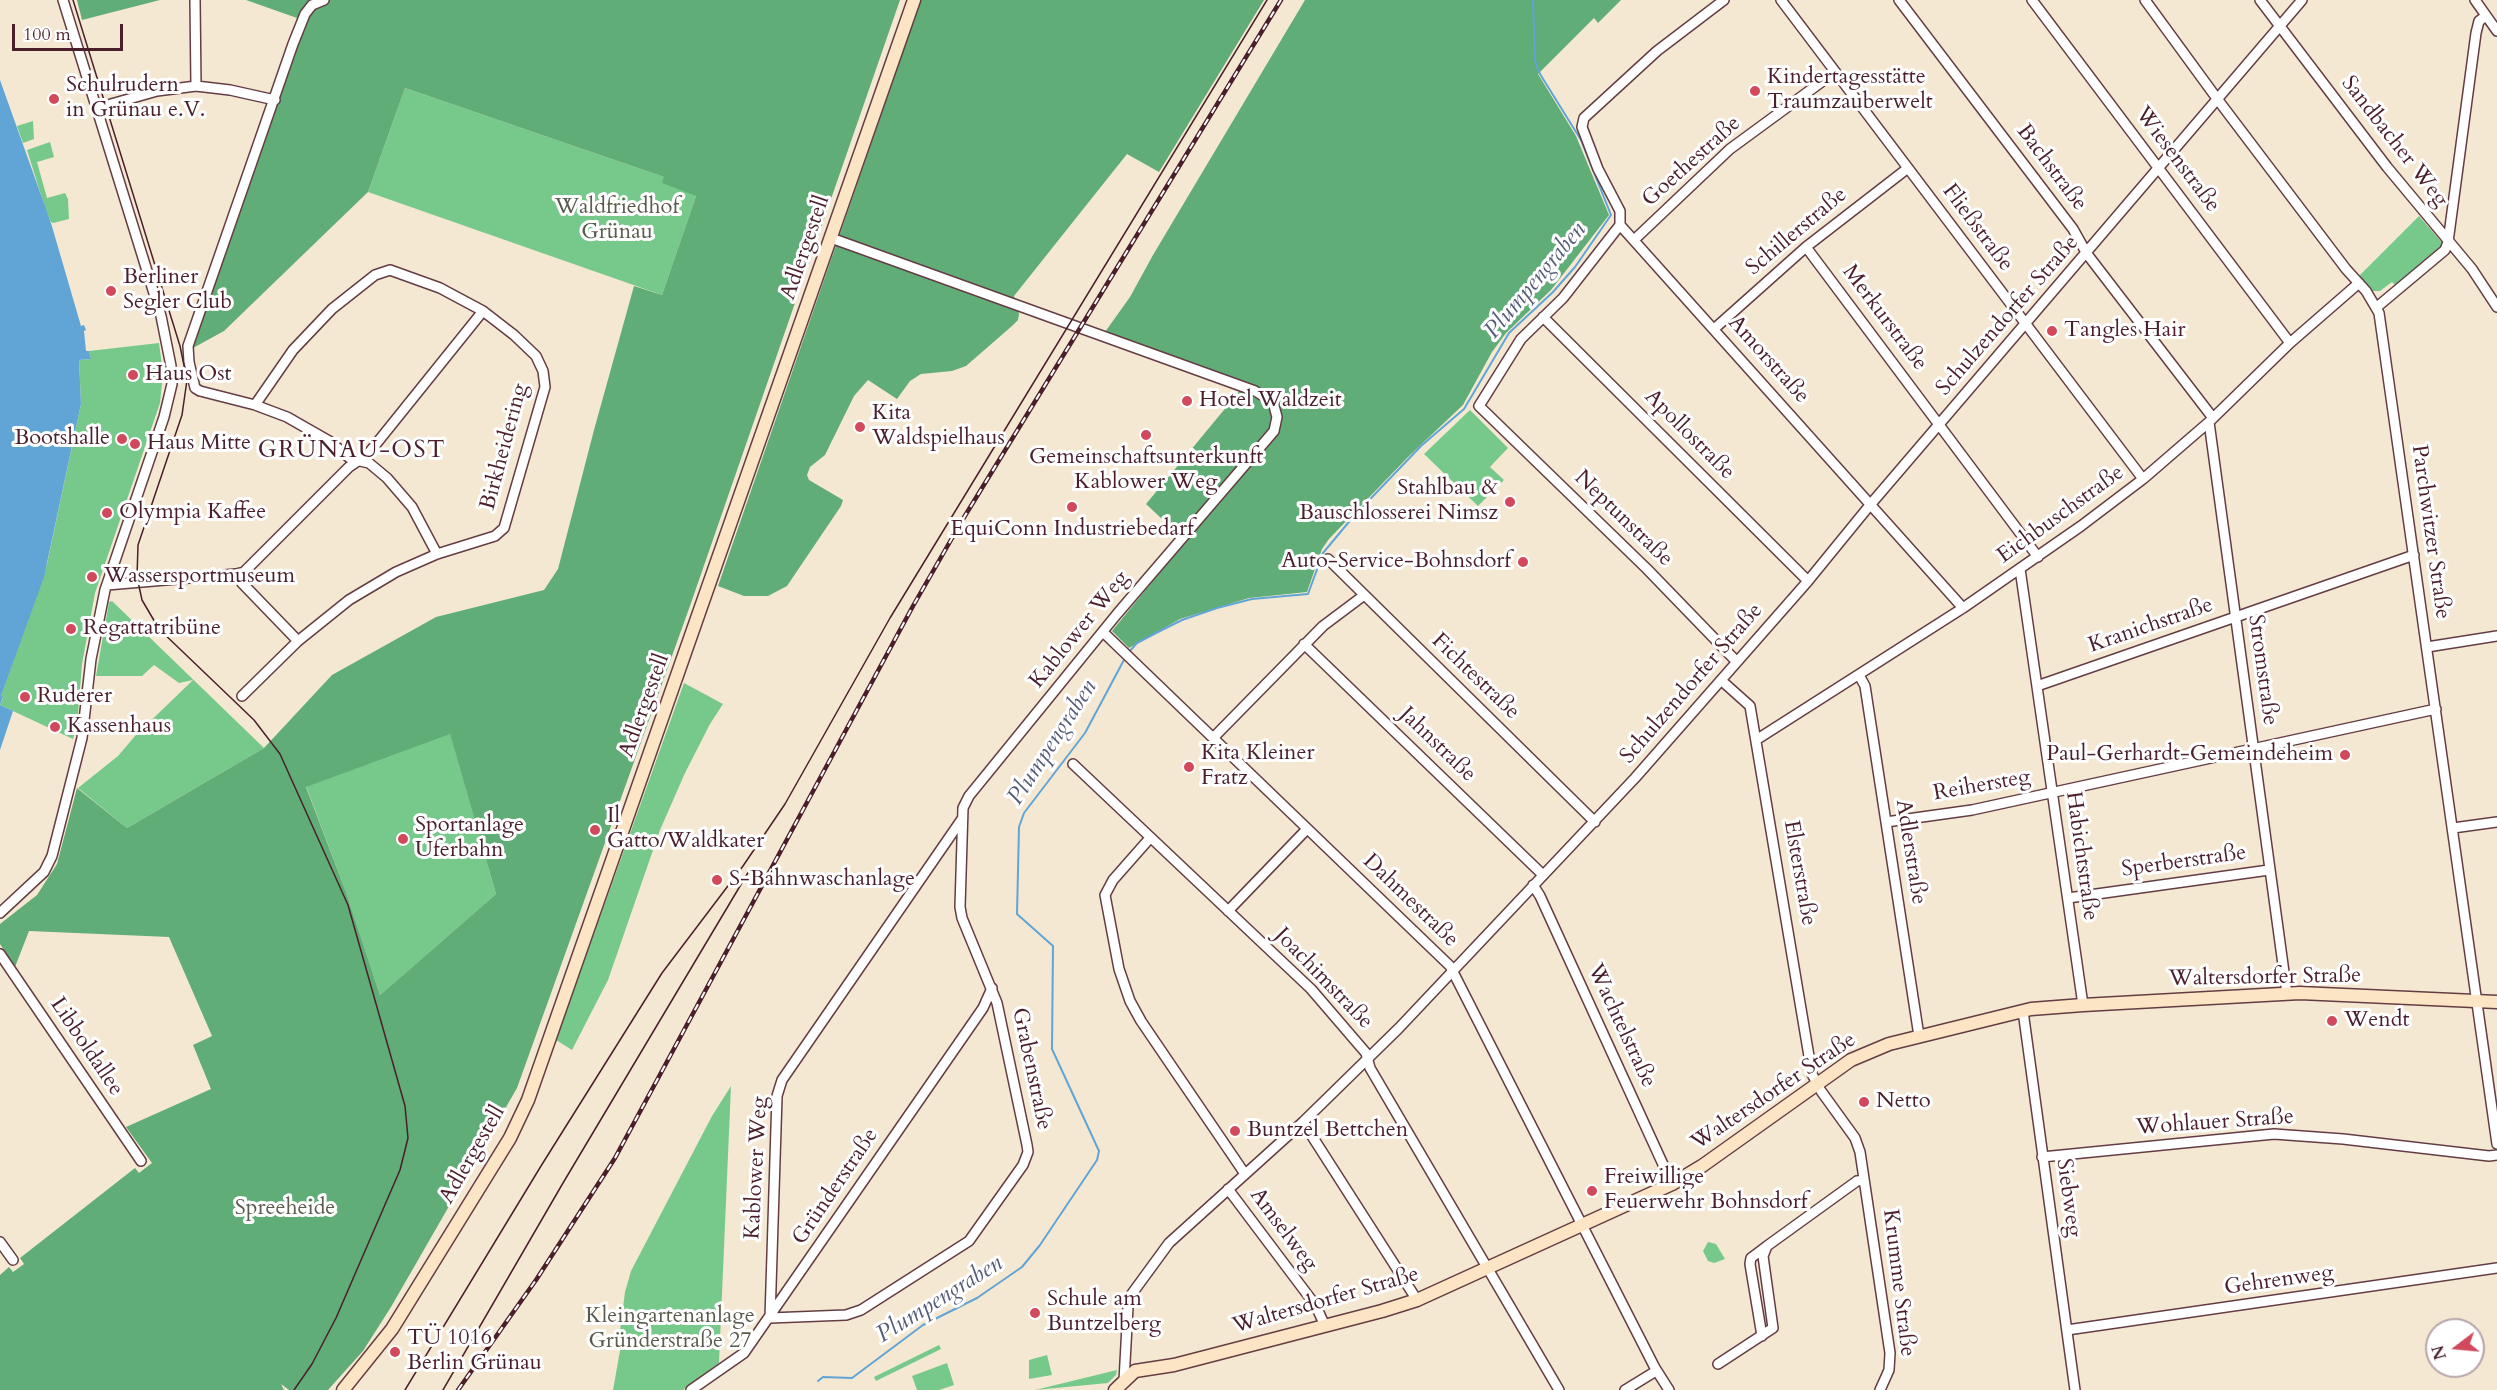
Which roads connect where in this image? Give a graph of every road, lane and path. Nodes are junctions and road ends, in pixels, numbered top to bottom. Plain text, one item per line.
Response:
1 (63, 0) edge
2 (195, 0) edge
3 (324, 0) edge
4 (914, 0) edge
5 (1724, 0) edge
6 (1781, 0) edge
7 (1899, 0) edge
8 (2032, 0) edge
9 (2145, 0) edge
10 (2260, 0) edge
11 (2302, 0) edge
12 (2475, 0) edge
13 (2486, 16) junction
14 (2280, 27) junction
15 (2497, 31) edge
16 (1835, 72) junction
17 (196, 86) junction
18 (275, 100) junction
19 (2218, 100) junction
20 (97, 108) junction
21 (1908, 168) junction
22 (2160, 169) junction
23 (1620, 225) junction
24 (831, 238) junction
25 (1634, 240) junction
26 (2448, 242) junction
27 (1806, 247) junction
28 (2087, 254) junction
29 (2359, 283) junction
30 (2377, 307) junction
31 (2497, 307) edge
32 (483, 311) junction
33 (1543, 317) junction
34 (2026, 325) junction
35 (1714, 329) junction
36 (2290, 343) junction
37 (189, 362) junction
38 (171, 366) junction
39 (255, 405) junction
40 (2211, 420) junction
41 (1939, 425) junction
42 (358, 460) junction
43 (2143, 479) junction
44 (1870, 505) junction
45 (436, 554) junction
46 (2414, 555) junction
47 (2038, 557) junction
48 (1329, 559) dead end
49 (2020, 569) junction
50 (236, 574) junction
51 (1808, 581) junction
52 (107, 585) junction
53 (1363, 596) junction
54 (1963, 608) junction
55 (2235, 618) junction
56 (1104, 633) junction
57 (2497, 636) edge
58 (298, 641) junction
59 (1304, 644) junction
60 (2427, 647) junction
61 (1737, 662) junction
62 (1859, 675) junction
63 (1722, 681) junction
64 (2037, 686) junction
65 (242, 696) dead end
66 (2436, 709) junction
67 (1213, 738) junction
68 (1756, 740) junction
69 (2253, 749) junction
70 (1072, 764) dead end
71 (2052, 793) junction
72 (963, 818) junction
73 (1595, 822) junction
74 (1886, 822) junction
75 (2497, 822) edge
76 (2453, 828) junction
77 (1306, 829) junction
78 (1150, 838) junction
79 (2269, 870) junction
80 (1543, 875) junction
81 (1533, 885) junction
82 (2068, 898) junction
83 (1228, 911) junction
84 (0, 913) edge
85 (0, 954) edge
86 (1453, 972) junction
87 (992, 988) junction
88 (2288, 994) junction
89 (2476, 1002) junction
90 (2497, 1002) edge
91 (2083, 1005) junction
92 (2023, 1011) junction
93 (1919, 1036) junction
94 (1368, 1059) junction
95 (1816, 1084) junction
96 (1303, 1122) junction
97 (2497, 1144) edge
98 (2497, 1155) edge
99 (2042, 1157) junction
100 (141, 1161) dead end
101 (1245, 1174) junction
102 (1864, 1180) junction
103 (1672, 1184) junction
104 (1228, 1189) junction
105 (1582, 1225) junction
106 (0, 1242) edge
107 (1767, 1246) junction
108 (13, 1260) dead end
109 (1488, 1268) junction
110 (2497, 1268) edge
111 (1417, 1300) junction
112 (770, 1318) junction
113 (1325, 1326) junction
114 (2067, 1330) junction
115 (1762, 1336) junction
116 (1718, 1364) dead end
117 (1656, 1371) junction
118 (1124, 1381) junction
119 (343, 1390) edge
120 (691, 1390) edge
121 (1115, 1390) edge
122 (1558, 1390) edge
123 (1625, 1390) edge
124 (1669, 1390) edge
125 (1880, 1390) edge
126 (2075, 1390) edge

1 - 20 street
2 - 17 street
3 - 18 street
4 - 24 main road, Adlergestell
5 - 23 street, Amorstraße
6 - 16 street, Fließstraße
7 - 28 street, Bachstraße
8 - 22 street, Wiesenstraße
9 - 19 street, Parchwitzer Straße
10 - 14 street, Sandbacher Weg
11 - 14 street, Schulzendorfer Straße
12 - 13 street
13 - 15 street
13 - 26 street
14 - 19 street, Schulzendorfer Straße
14 - 26 street, Sandbacher Weg
16 - 21 street, Fließstraße
16 - 25 street, Goethestraße
17 - 18 street
17 - 20 street
18 - 37 street
19 - 22 street, Schulzendorfer Straße
19 - 29 street, Parchwitzer Straße
20 - 38 street
21 - 27 street, Schillerstraße
21 - 34 street, Fließstraße
22 - 28 street, Schulzendorfer Straße
22 - 36 street, Wiesenstraße
23 - 25 street, Amorstraße
23 - 33 street
24 - 56 street, Kablower Weg
24 - 119 main road, Adlergestell
25 - 35 street, Amorstraße
26 - 30 street
26 - 31 street, Sandbacher Weg
27 - 35 street, Schillerstraße
27 - 41 street, Merkurstraße
28 - 34 street, Schulzendorfer Straße
28 - 40 street, Bachstraße
29 - 30 street, Parchwitzer Straße
29 - 36 street, Eichbuschstraße
30 - 46 street, Parchwitzer Straße
32 - 39 street, Birkheidering
32 - 42 street
32 - 45 street, Birkheidering
33 - 51 street, Apollostraße
33 - 61 street, Neptunstraße
34 - 41 street, Schulzendorfer Straße
34 - 43 street, Fließstraße
35 - 44 street, Amorstraße
36 - 40 street, Eichbuschstraße
37 - 38 street
37 - 39 street
38 - 52 street
39 - 42 street
40 - 43 street, Eichbuschstraße
40 - 55 street, Stromstraße
41 - 44 street, Schulzendorfer Straße
41 - 47 street, Merkurstraße
42 - 45 street
42 - 50 street
43 - 47 street, Eichbuschstraße
44 - 51 street, Schulzendorfer Straße
44 - 54 street, Amorstraße
45 - 58 street, Birkheidering
46 - 55 street, Kranichstraße
46 - 60 street, Parchwitzer Straße
47 - 49 street, Eichbuschstraße
48 - 53 street, Fichtestraße
49 - 54 street, Eichbuschstraße
49 - 64 street, Habichtstraße
50 - 52 street
50 - 58 street
51 - 61 street, Schulzendorfer Straße
52 - 84 street
53 - 59 street
53 - 73 street, Fichtestraße
54 - 62 street, Eichbuschstraße
55 - 64 street, Kranichstraße
55 - 69 street, Stromstraße
56 - 67 street, Dahmestraße
56 - 72 street, Kablower Weg
57 - 60 street
58 - 65 street, Birkheidering
59 - 67 street
59 - 80 street, Jahnstraße
60 - 66 street, Parchwitzer Straße
61 - 63 street, Schulzendorfer Straße
62 - 68 street, Eichbuschstraße
62 - 74 street, Adlerstraße
63 - 68 street, Elsterstraße
63 - 73 street, Schulzendorfer Straße
64 - 71 street, Habichtstraße
66 - 69 street, Reihersteg
66 - 76 street, Parchwitzer Straße
67 - 77 street, Dahmestraße
68 - 95 street, Elsterstraße
69 - 71 street, Reihersteg
69 - 79 street, Stromstraße
70 - 78 street, Joachimstraße
71 - 74 street, Reihersteg
71 - 82 street, Habichtstraße
72 - 87 street, Grabenstraße
72 - 112 street, Kablower Weg
73 - 80 street, Schulzendorfer Straße
74 - 93 street, Adlerstraße
75 - 76 street
76 - 89 street, Parchwitzer Straße
77 - 83 street
77 - 86 street, Dahmestraße
78 - 83 street, Joachimstraße
78 - 101 street
79 - 82 street, Sperberstraße
79 - 88 street, Stromstraße
80 - 81 street, Schulzendorfer Straße
81 - 86 street, Schulzendorfer Straße
81 - 103 street, Wachtelstraße
82 - 91 street, Habichtstraße
83 - 94 street, Joachimstraße
85 - 100 street, Libboldallee
86 - 94 street, Schulzendorfer Straße
86 - 105 street, Dahmestraße
87 - 112 street, Gründerstraße
87 - 112 street, Grabenstraße
88 - 89 main road, Waltersdorfer Straße
88 - 91 main road, Waltersdorfer Straße
89 - 90 main road, Waltersdorfer Straße
89 - 97 street, Parchwitzer Straße
91 - 92 main road, Waltersdorfer Straße
92 - 93 main road, Waltersdorfer Straße
92 - 99 street, Siebweg
93 - 95 main road, Waltersdorfer Straße
94 - 96 street, Schulzendorfer Straße
94 - 109 street, Joachimstraße
95 - 102 street, Krumme Straße
95 - 103 main road, Waltersdorfer Straße
96 - 101 street, Schulzendorfer Straße
96 - 111 street
98 - 99 street, Wohlauer Straße
99 - 114 street, Siebweg
101 - 104 street, Schulzendorfer Straße
102 - 107 street, Krumme Straße
102 - 125 street, Krumme Straße
103 - 105 main road, Waltersdorfer Straße
104 - 113 street, Amselweg
104 - 118 street, Schulzendorfer Straße
105 - 109 main road, Waltersdorfer Straße
105 - 117 street, Dahmestraße
106 - 108 street
107 - 115 street
107 - 115 street, Krumme Straße
109 - 111 main road, Waltersdorfer Straße
109 - 122 street, Joachimstraße
110 - 114 street, Gehrenweg
111 - 113 main road, Waltersdorfer Straße
112 - 120 street, Gründerstraße
113 - 118 main road, Waltersdorfer Straße
114 - 126 street, Siebweg
115 - 116 street
117 - 123 street
117 - 124 street, Dahmestraße
118 - 121 main road, Waltersdorfer Straße

